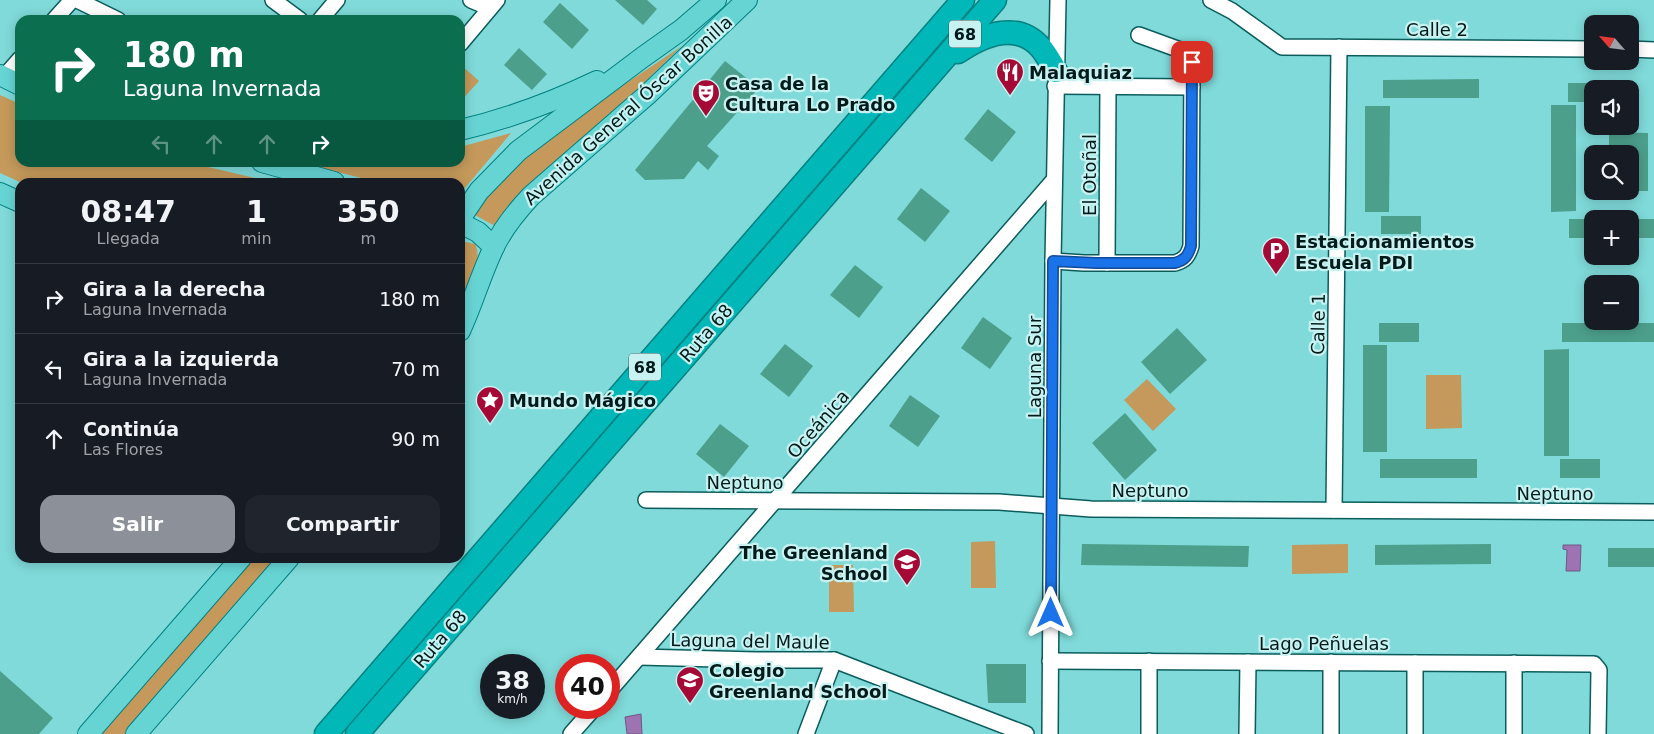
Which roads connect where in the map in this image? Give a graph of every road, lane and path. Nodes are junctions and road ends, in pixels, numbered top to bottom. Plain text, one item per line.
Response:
1 (72, 0) edge
2 (77, 0) edge
3 (272, 0) edge
4 (337, 0) edge
5 (471, 0) edge
6 (716, 0) edge
7 (747, 0) edge
8 (963, 0) edge
9 (995, 0) edge
10 (1058, 0) edge
11 (1211, 0) edge
12 (494, 4) edge
13 (58, 15) edge
14 (108, 15) edge
15 (293, 15) edge
16 (325, 15) edge
17 (1139, 35) dead end
18 (465, 38) edge
19 (1339, 48) junction
20 (1584, 49) edge
21 (1639, 49) edge
22 (1654, 50) edge
23 (642, 56) junction
24 (15, 67) edge
25 (935, 69) junction
26 (1056, 78) junction
27 (8, 79) edge
28 (1108, 86) junction
29 (1192, 87) junction
30 (465, 129) edge
31 (280, 167) edge
32 (320, 178) edge
33 (1054, 180) junction
34 (0, 193) edge
35 (15, 200) edge
36 (465, 211) edge
37 (465, 226) edge
38 (494, 247) junction
39 (1053, 261) junction
40 (1108, 263) junction
41 (465, 318) edge
42 (646, 500) dead end
43 (776, 501) junction
44 (1051, 506) junction
45 (1334, 510) junction
46 (1654, 512) edge
47 (237, 563) edge
48 (284, 563) edge
49 (639, 657) junction
50 (834, 660) junction
51 (1050, 661) junction
52 (1149, 661) junction
53 (1248, 662) junction
54 (1331, 662) junction
55 (1415, 663) junction
56 (1514, 663) junction
57 (620, 679) edge
58 (584, 719) edge
59 (88, 734) edge
60 (136, 734) edge
61 (326, 734) edge
62 (357, 734) edge
63 (571, 734) edge
64 (806, 734) edge
65 (1026, 734) edge
66 (1050, 734) edge
67 (1149, 734) edge
68 (1247, 734) edge
69 (1331, 734) edge
70 (1415, 734) edge
71 (1514, 734) edge
72 (1598, 734) edge

1 - 13 street
2 - 14 street
3 - 15 street
4 - 16 street
5 - 12 street
6 - 23 main road, Avenida General Óscar Bonilla
7 - 38 main road, Avenida General Óscar Bonilla
8 - 61 highway, Ruta 68 / 68
9 - 25 highway, Ruta 68 / 68
10 - 26 street, Laguna Sur
11 - 19 street, Calle 2
12 - 18 street
17 - 29 street
19 - 20 street, Calle 2
19 - 45 street, Calle 1
21 - 22 street
23 - 30 main road
23 - 36 main road, Avenida General Óscar Bonilla
24 - 27 street
25 - 26 highway
25 - 62 highway, Ruta 68 / 68
26 - 28 street
26 - 33 street, Laguna Sur
28 - 29 street
28 - 40 street, El Otoñal
29 - 40 street
31 - 32 main road
33 - 39 street, Laguna Sur
33 - 43 street, Oceánica
34 - 35 main road
37 - 38 main road
38 - 41 main road, Avenida General Óscar Bonilla
39 - 40 street
39 - 44 street, Laguna Sur
42 - 43 street, Neptuno
43 - 44 street, Neptuno
43 - 49 street, Oceánica
44 - 45 street, Neptuno
44 - 51 street, Laguna Sur
45 - 46 street, Neptuno
47 - 59 main road
48 - 60 main road
49 - 50 street, Laguna del Maule
49 - 57 street, Oceánica
50 - 64 street
50 - 65 street, Laguna del Maule
51 - 52 street, Lago Peñuelas
51 - 66 street, Laguna Sur
52 - 53 street, Lago Peñuelas
52 - 67 street
53 - 54 street, Lago Peñuelas
53 - 68 street
54 - 55 street, Lago Peñuelas
54 - 69 street
55 - 56 street, Lago Peñuelas
55 - 70 street
56 - 71 street
56 - 72 street, Lago Peñuelas
58 - 63 street

